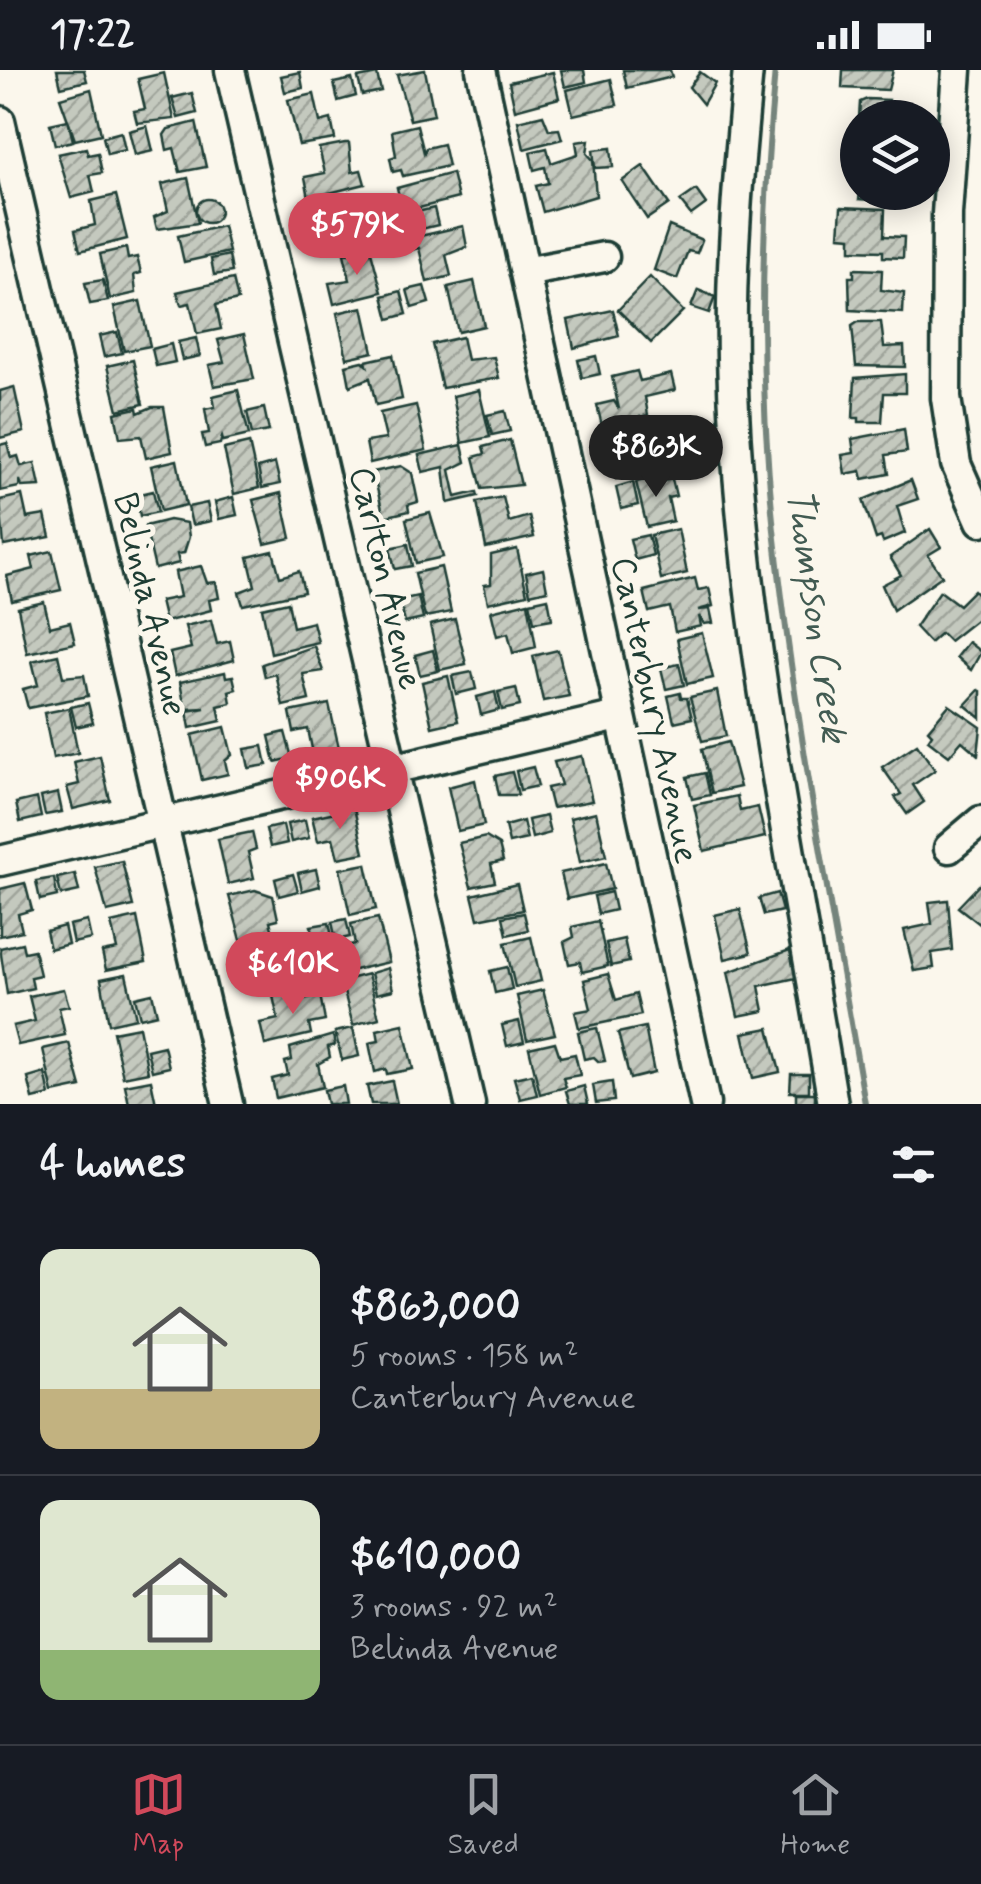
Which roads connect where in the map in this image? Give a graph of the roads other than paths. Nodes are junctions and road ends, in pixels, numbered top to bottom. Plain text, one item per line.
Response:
1 (230, 70) edge
2 (481, 70) edge
3 (748, 70) edge
4 (957, 70) edge
5 (0, 122) edge
6 (604, 256) dead end
7 (525, 272) junction
8 (981, 521) edge
9 (618, 716) junction
10 (393, 771) junction
11 (981, 821) edge
12 (164, 824) junction
13 (949, 848) dead end
14 (0, 862) edge
15 (228, 1104) edge
16 (470, 1104) edge
17 (705, 1104) edge
18 (833, 1104) edge

1 - 10 street, Carlton Avenue
2 - 7 street, Canterbury Avenue
3 - 18 street
4 - 8 street
5 - 12 street, Belinda Avenue
6 - 7 street
7 - 9 street, Canterbury Avenue
9 - 10 street
9 - 17 street, Canterbury Avenue
10 - 12 street
10 - 16 street, Carlton Avenue
11 - 13 street
12 - 14 street
12 - 15 street, Belinda Avenue

